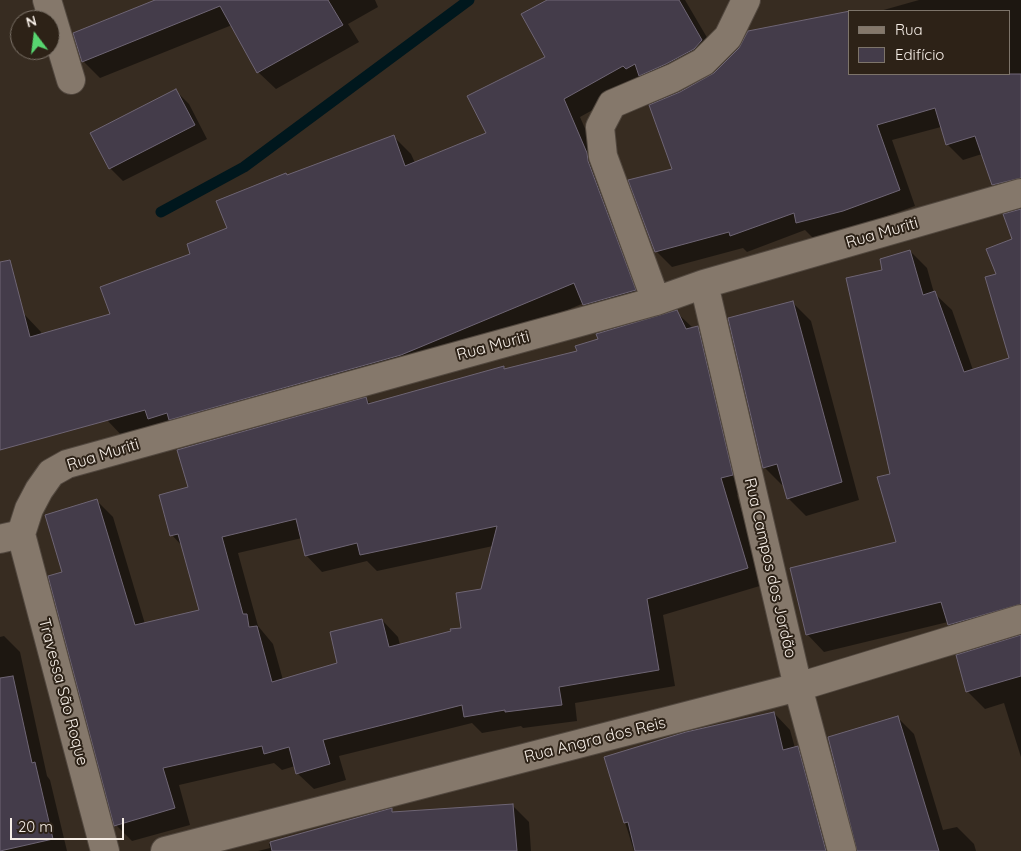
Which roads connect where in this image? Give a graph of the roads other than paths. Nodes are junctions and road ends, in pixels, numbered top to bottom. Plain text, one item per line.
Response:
1 (47, 0) edge
2 (746, 0) edge
3 (71, 80) dead end
4 (1021, 194) edge
5 (704, 284) junction
6 (656, 302) junction
7 (10, 536) edge
8 (1021, 619) edge
9 (798, 687) junction
10 (105, 851) edge
11 (166, 851) edge
12 (842, 851) edge

1 - 3 street
2 - 6 street
4 - 5 street, Rua Muriti
5 - 6 street, Rua Muriti
5 - 9 street, Rua Campos dos Jordão
6 - 7 street, Rua Muriti
7 - 10 street, Travessa São Roque
8 - 9 street, Rua Angra dos Reis
9 - 11 street, Rua Angra dos Reis
9 - 12 street, Rua Campos dos Jordão

